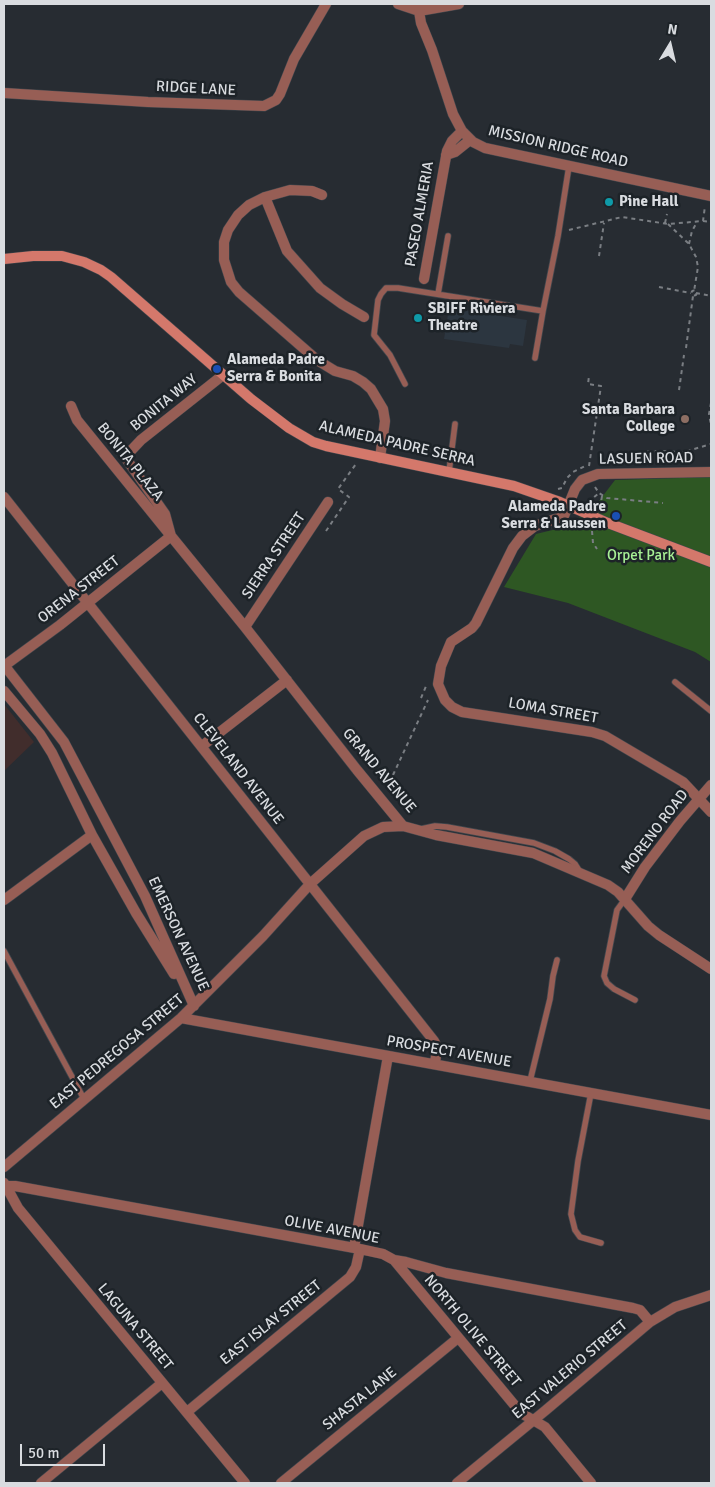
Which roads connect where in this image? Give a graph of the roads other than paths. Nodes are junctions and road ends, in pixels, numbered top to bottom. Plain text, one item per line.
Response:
1 (326, 4) edge
2 (398, 4) edge
3 (459, 4) edge
4 (419, 8) edge
5 (4, 93) edge
6 (462, 131) junction
7 (470, 140) junction
8 (446, 155) junction
9 (569, 166) junction
10 (322, 195) dead end
11 (711, 196) edge
12 (265, 197) junction
13 (448, 236) dead end
14 (4, 259) edge
15 (424, 279) dead end
16 (438, 294) junction
17 (543, 311) junction
18 (364, 317) dead end
19 (535, 358) dead end
20 (223, 375) junction
21 (405, 384) dead end
22 (71, 406) dead end
23 (455, 424) dead end
24 (125, 457) joint
25 (380, 458) junction
26 (449, 472) junction
27 (711, 472) edge
28 (4, 497) edge
29 (328, 502) dead end
30 (569, 506) junction
31 (171, 536) junction
32 (711, 562) edge
33 (86, 603) junction
34 (245, 627) junction
35 (4, 666) edge
36 (287, 680) junction
37 (676, 682) dead end
38 (4, 691) edge
39 (711, 711) edge
40 (202, 746) junction
41 (711, 785) edge
42 (698, 798) junction
43 (711, 812) edge
44 (404, 826) junction
45 (92, 835) junction
46 (310, 884) junction
47 (4, 900) edge
48 (625, 900) junction
49 (4, 951) edge
50 (558, 960) dead end
51 (711, 969) edge
52 (635, 1000) dead end
53 (194, 1006) junction
54 (181, 1018) junction
55 (388, 1056) junction
56 (435, 1064) junction
57 (530, 1082) junction
58 (590, 1093) junction
59 (84, 1099) junction
60 (711, 1115) edge
61 (4, 1167) edge
62 (5, 1184) edge
63 (602, 1242) dead end
64 (357, 1248) junction
65 (394, 1260) junction
66 (711, 1296) edge
67 (650, 1322) junction
68 (458, 1338) junction
69 (162, 1383) junction
70 (187, 1412) junction
71 (534, 1420) junction
72 (42, 1483) edge
73 (245, 1483) edge
74 (281, 1483) edge
75 (457, 1483) edge
76 (591, 1483) edge

1 - 5 street, RIDGE LANE
2 - 4 street
3 - 4 street
4 - 6 street, MISSION RIDGE ROAD
6 - 7 street, MISSION RIDGE ROAD
6 - 8 street, PASEO ALMERIA
7 - 8 street, PASEO ALMERIA
7 - 9 street, MISSION RIDGE ROAD
8 - 15 street, PASEO ALMERIA
9 - 11 street, MISSION RIDGE ROAD
9 - 17 lane
10 - 12 street
12 - 18 street
12 - 25 street
13 - 16 lane
14 - 20 street, ALAMEDA PADRE SERRA
16 - 17 lane
16 - 21 lane
17 - 19 lane
20 - 24 street, BONITA WAY
20 - 25 street, ALAMEDA PADRE SERRA
22 - 31 street, BONITA PLAZA
23 - 26 lane
24 - 31 street, GRAND AVENUE
25 - 26 street, ALAMEDA PADRE SERRA
26 - 30 street, ALAMEDA PADRE SERRA
27 - 30 street, LASUEN ROAD
28 - 33 street, CLEVELAND AVENUE
29 - 34 street, SIERRA STREET
30 - 32 street, ALAMEDA PADRE SERRA
30 - 42 street, LOMA STREET
31 - 33 street, ORENA STREET
31 - 34 street, GRAND AVENUE
33 - 35 street, ORENA STREET
33 - 40 street, CLEVELAND AVENUE
34 - 36 street, GRAND AVENUE
35 - 53 street, EMERSON AVENUE
36 - 40 street
36 - 44 street, GRAND AVENUE
37 - 39 lane
38 - 45 street, EMERSON AVENUE
40 - 46 street, CLEVELAND AVENUE
41 - 42 street, MORENO ROAD
42 - 43 street, LOMA STREET
42 - 48 street, MORENO ROAD
44 - 46 street, EAST PEDREGOSA STREET
44 - 48 street, GRAND AVENUE
45 - 47 street
45 - 53 street, EMERSON AVENUE
46 - 53 street, EAST PEDREGOSA STREET
46 - 56 street, CLEVELAND AVENUE
48 - 51 street, GRAND AVENUE
48 - 52 lane
49 - 59 lane
50 - 57 lane
53 - 54 street, EAST PEDREGOSA STREET
54 - 55 street, PROSPECT AVENUE
54 - 59 street, EAST PEDREGOSA STREET
55 - 56 street, PROSPECT AVENUE
55 - 64 street, EAST ISLAY STREET
56 - 57 street, PROSPECT AVENUE
57 - 58 street, PROSPECT AVENUE
58 - 60 street, PROSPECT AVENUE
58 - 63 lane
59 - 61 street, EAST PEDREGOSA STREET
62 - 64 street, OLIVE AVENUE
62 - 69 street, LAGUNA STREET
64 - 65 street, OLIVE AVENUE
64 - 70 street, EAST ISLAY STREET
65 - 67 street, OLIVE AVENUE
65 - 68 street, NORTH OLIVE STREET
66 - 67 street, EAST VALERIO STREET
67 - 71 street, EAST VALERIO STREET
68 - 71 street, NORTH OLIVE STREET
68 - 74 street, SHASTA LANE
69 - 70 street, LAGUNA STREET
69 - 72 street
70 - 73 street, LAGUNA STREET
71 - 75 street, EAST VALERIO STREET
71 - 76 street, NORTH OLIVE STREET

